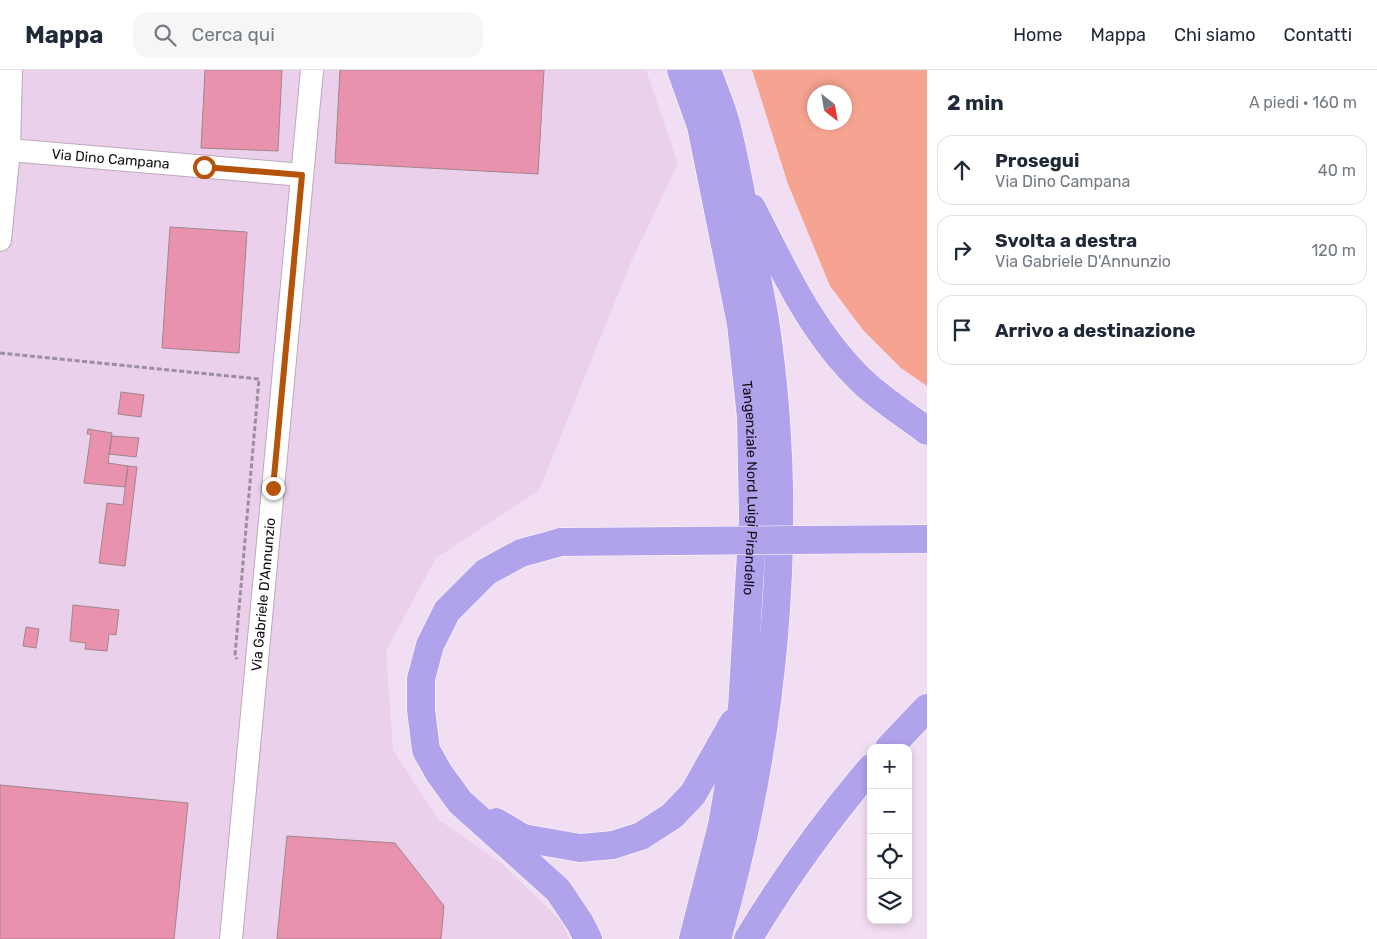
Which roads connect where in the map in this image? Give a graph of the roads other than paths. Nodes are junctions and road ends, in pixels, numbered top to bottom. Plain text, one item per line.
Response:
1 (11, 70) edge
2 (312, 70) edge
3 (681, 70) edge
4 (707, 70) edge
5 (9, 150) junction
6 (302, 175) junction
7 (736, 175) junction
8 (0, 240) edge
9 (927, 431) edge
10 (927, 539) edge
11 (742, 707) junction
12 (927, 708) edge
13 (894, 744) edge
14 (867, 773) edge
15 (460, 802) junction
16 (231, 939) edge
17 (588, 939) edge
18 (692, 939) edge
19 (717, 939) edge
20 (748, 939) edge

1 - 5 street
2 - 6 street, Via Gabriele D'Annunzio
3 - 11 highway, Tangenziale Nord Luigi Pirandello
4 - 7 highway, Tangenziale Nord Luigi Pirandello
5 - 6 street, Via Dino Campana
5 - 8 street
6 - 16 street, Via Gabriele D'Annunzio
7 - 9 highway
7 - 19 highway, Tangenziale Nord Luigi Pirandello
10 - 15 highway, bridge
11 - 15 highway
11 - 18 highway, Tangenziale Nord Luigi Pirandello
12 - 13 highway
14 - 20 highway
15 - 17 highway

